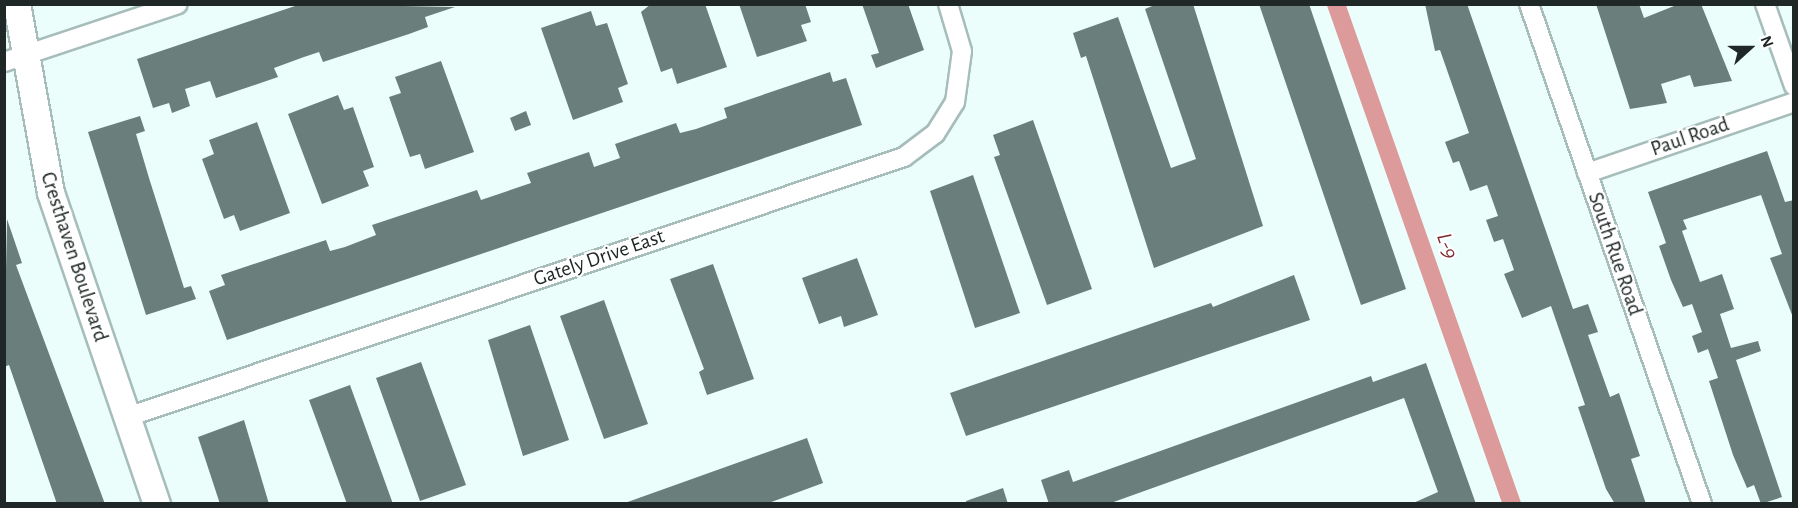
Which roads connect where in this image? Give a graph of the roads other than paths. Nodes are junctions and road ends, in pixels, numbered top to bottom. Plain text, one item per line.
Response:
1 (17, 4) edge
2 (178, 4) edge
3 (948, 4) edge
4 (1529, 4) edge
5 (1765, 4) edge
6 (15, 58) edge
7 (1794, 86) edge
8 (1794, 102) edge
9 (1587, 173) junction
10 (127, 417) junction
11 (157, 504) edge
12 (1702, 504) edge

1 - 6 street, Cresthaven Boulevard
2 - 6 street
3 - 10 street, Gately Drive East
4 - 9 street, South Rue Road
5 - 7 street
6 - 10 street, Cresthaven Boulevard
8 - 9 street, Paul Road
9 - 12 street, South Rue Road
10 - 11 street, Cresthaven Boulevard

